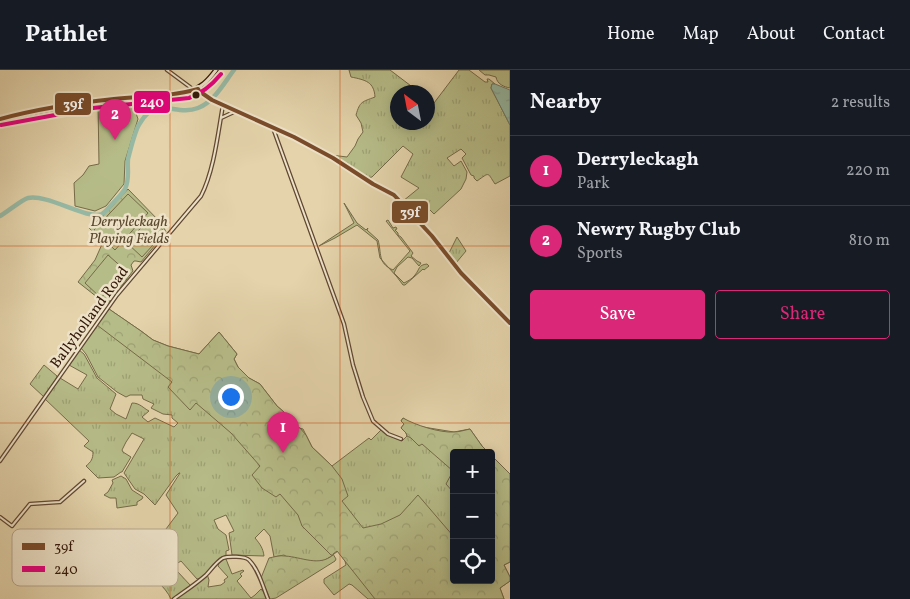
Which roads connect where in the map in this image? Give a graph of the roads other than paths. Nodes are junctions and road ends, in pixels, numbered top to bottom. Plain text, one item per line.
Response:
1 (167, 70) edge
2 (216, 70) edge
3 (198, 88) junction
4 (193, 90) junction
5 (223, 105) junction
6 (236, 111) junction
7 (221, 118) junction
8 (0, 119) edge
9 (273, 128) junction
10 (510, 323) edge
11 (401, 439) dead end
12 (0, 461) edge
13 (84, 481) dead end
14 (0, 517) edge
15 (174, 599) edge
16 (268, 599) edge

1 - 4 street
2 - 3 street
3 - 4 street
3 - 5 street
4 - 8 street
5 - 6 street
5 - 7 street, Ballyholland Road
6 - 7 street
6 - 9 street
7 - 12 street, Ballyholland Road
9 - 10 street
9 - 11 street
13 - 14 street
15 - 16 street

